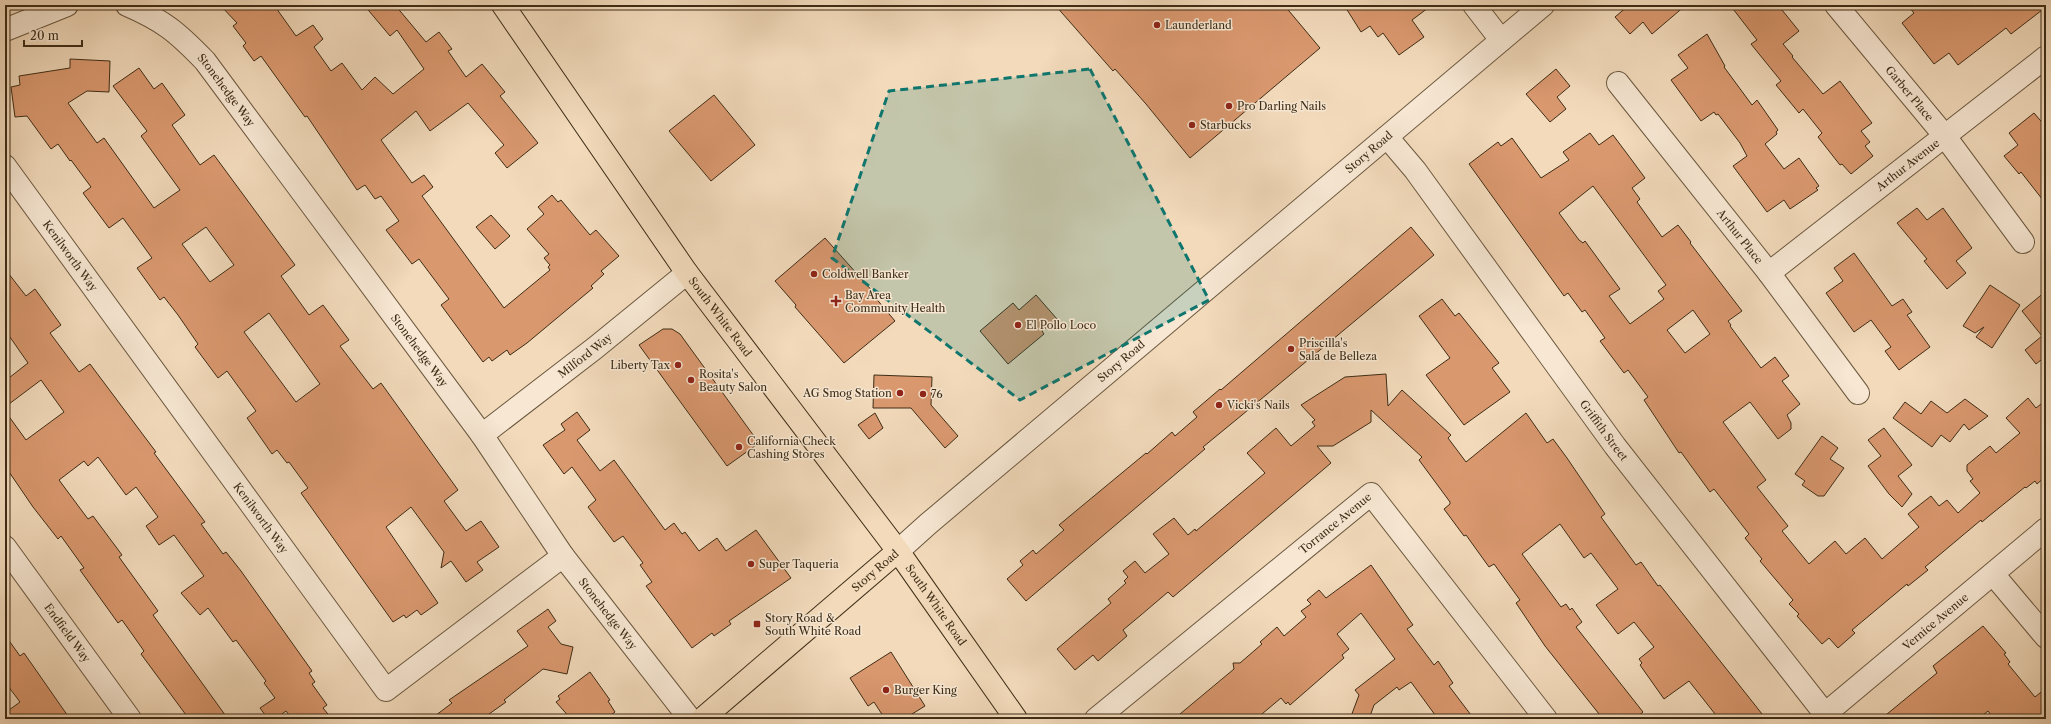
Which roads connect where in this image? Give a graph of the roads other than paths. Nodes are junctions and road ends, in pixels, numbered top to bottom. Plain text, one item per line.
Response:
1 (67, 5) edge
2 (127, 5) edge
3 (503, 5) edge
4 (1474, 5) edge
5 (1543, 5) edge
6 (1836, 5) edge
7 (5, 30) edge
8 (1502, 40) junction
9 (2046, 57) edge
10 (1618, 83) dead end
11 (1944, 135) junction
12 (1387, 137) junction
13 (5, 166) edge
14 (2023, 242) dead end
15 (687, 273) junction
16 (1769, 273) junction
17 (1858, 393) dead end
18 (482, 435) junction
19 (2046, 530) edge
20 (5, 546) edge
21 (898, 551) junction
22 (563, 556) junction
23 (1993, 574) junction
24 (2046, 637) edge
25 (1827, 717) edge
26 (130, 719) edge
27 (690, 719) edge
28 (702, 719) edge
29 (1016, 719) edge
30 (1096, 719) edge
31 (1546, 719) edge

1 - 7 street
2 - 18 street, Stonehedge Way
3 - 15 main road, South White Road
4 - 8 street
5 - 8 street, Story Road
6 - 11 street, Garber Place
8 - 12 street, Story Road
9 - 11 street, Arthur Avenue
10 - 16 street, Arthur Place
11 - 14 street, Garber Place
11 - 16 street, Arthur Avenue
12 - 21 street, Story Road
12 - 25 street, Griffith Street
13 - 22 street, Kenilworth Way
15 - 18 street, Milford Way
15 - 21 main road, South White Road
16 - 17 street, Arthur Place
18 - 22 street, Stonehedge Way
19 - 23 street, Vernice Avenue
20 - 26 street, Endfield Way
21 - 28 main road, Story Road
21 - 29 main road, South White Road
22 - 27 street, Stonehedge Way
23 - 24 street
23 - 25 street, Vernice Avenue
30 - 31 street, Torrance Avenue

